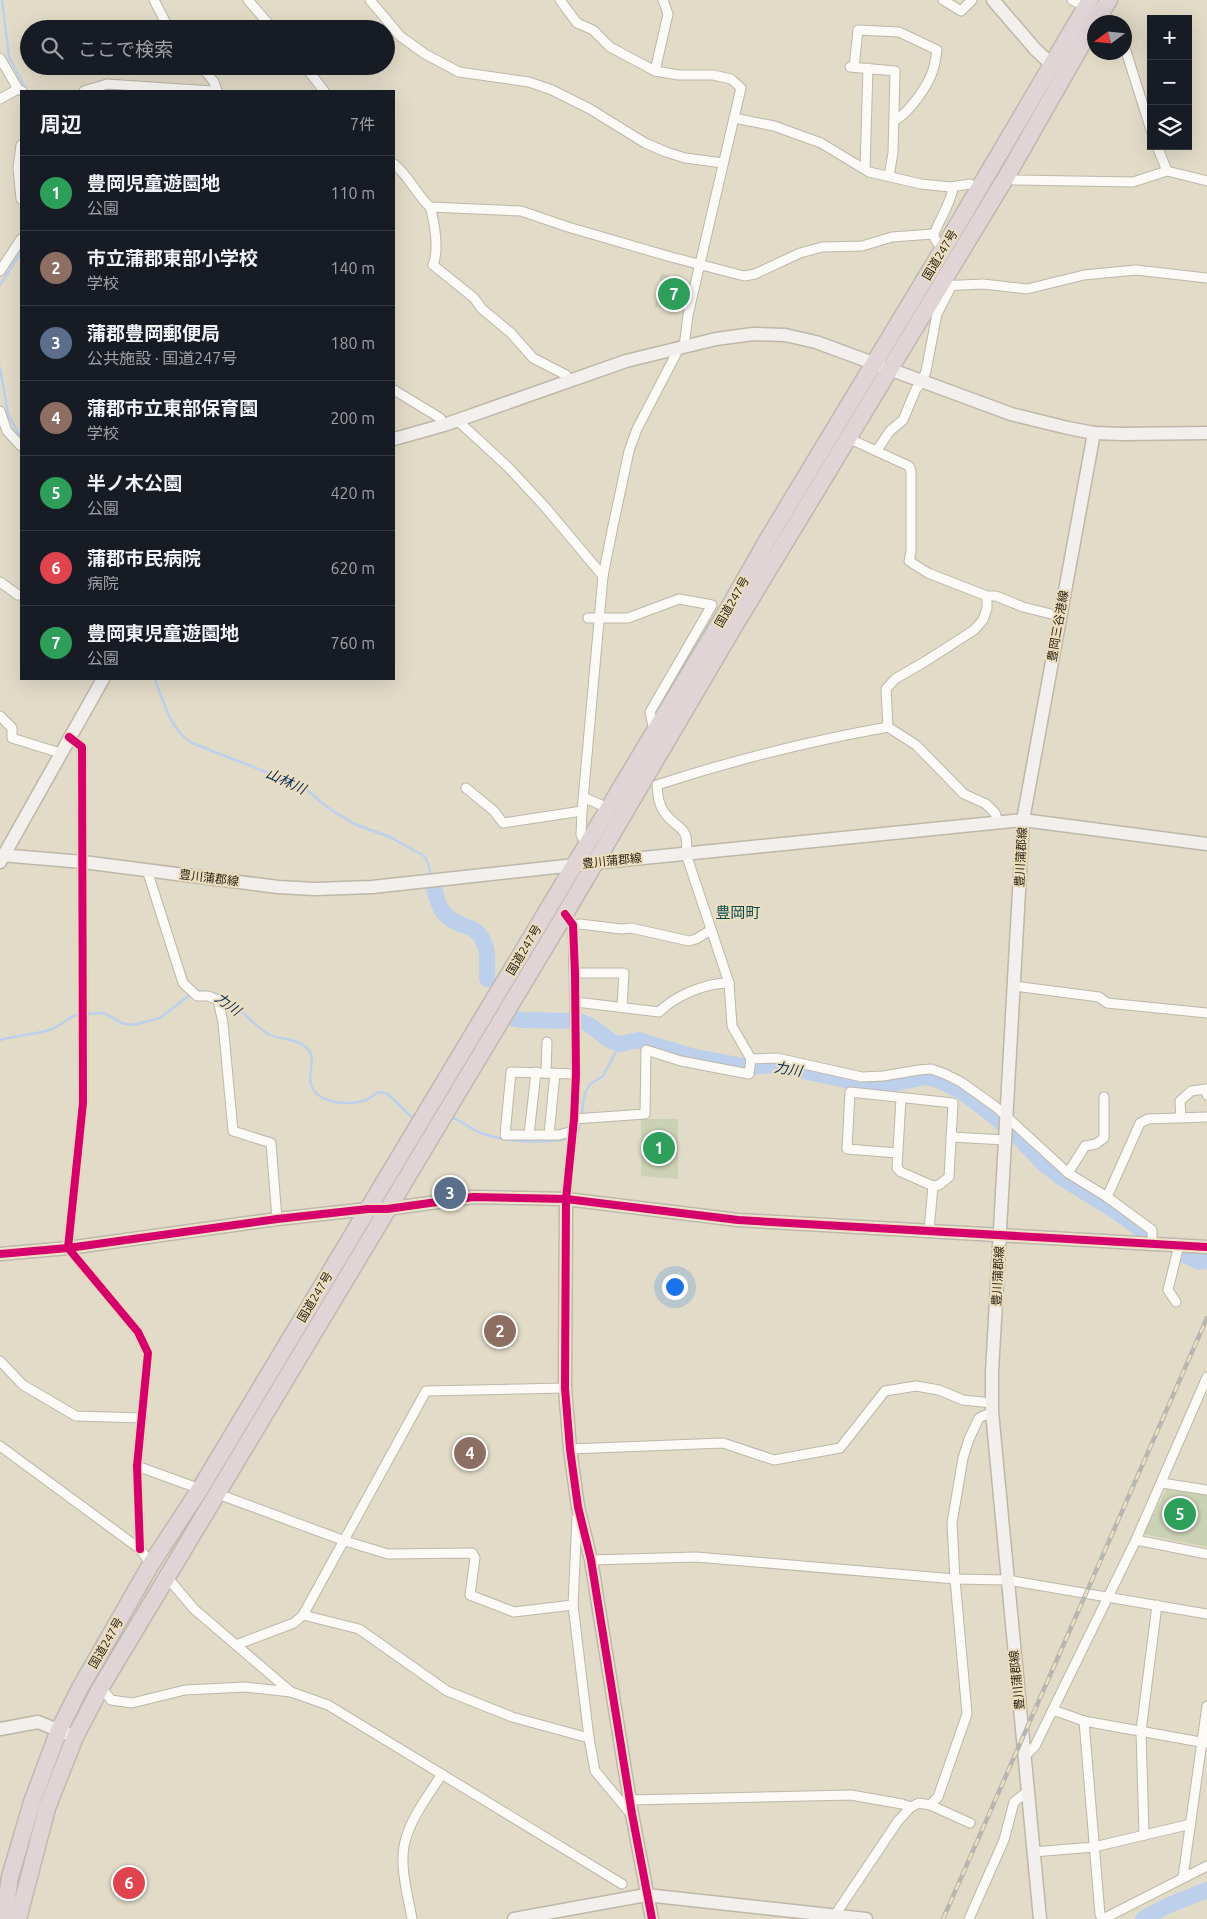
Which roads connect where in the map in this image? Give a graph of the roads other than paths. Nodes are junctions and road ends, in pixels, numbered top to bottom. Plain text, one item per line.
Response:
1 (154, 0) edge
2 (248, 0) edge
3 (370, 0) edge
4 (560, 0) edge
5 (663, 0) edge
6 (943, 0) edge
7 (972, 0) edge
8 (993, 0) edge
9 (1095, 11) edge
10 (165, 20) edge
11 (265, 20) edge
12 (387, 20) edge
13 (395, 30) edge
14 (0, 58) edge
15 (1129, 60) edge
16 (1051, 64) junction
17 (868, 68) junction
18 (655, 70) junction
19 (208, 75) edge
20 (312, 75) edge
21 (20, 90) edge
22 (87, 90) edge
23 (197, 90) edge
24 (217, 90) edge
25 (323, 90) edge
26 (0, 99) edge
27 (1147, 117) edge
28 (734, 118) junction
29 (894, 121) junction
30 (1159, 150) edge
31 (20, 153) edge
32 (724, 163) junction
33 (395, 165) edge
34 (865, 169) junction
35 (1167, 170) junction
36 (1008, 174) junction
37 (888, 176) junction
38 (1207, 181) edge
39 (953, 187) junction
40 (979, 188) junction
41 (20, 189) edge
42 (430, 207) junction
43 (933, 234) junction
44 (20, 241) edge
45 (944, 249) junction
46 (701, 265) junction
47 (0, 271) edge
48 (1207, 278) edge
49 (946, 286) junction
50 (679, 348) junction
51 (874, 363) junction
52 (890, 370) junction
53 (569, 382) junction
54 (922, 382) junction
55 (395, 391) edge
56 (0, 412) edge
57 (457, 420) junction
58 (444, 425) junction
59 (1094, 433) junction
60 (1207, 433) edge
61 (848, 438) junction
62 (395, 439) edge
63 (20, 445) edge
64 (877, 450) junction
65 (603, 576) junction
66 (0, 582) edge
67 (20, 595) edge
68 (986, 596) junction
69 (1059, 616) junction
70 (588, 618) dead end
71 (600, 618) junction
72 (102, 680) edge
73 (0, 716) edge
74 (888, 726) junction
75 (654, 732) junction
76 (69, 737) junction
77 (60, 752) junction
78 (466, 788) dead end
79 (585, 798) junction
80 (608, 808) junction
81 (582, 812) junction
82 (1024, 820) junction
83 (998, 822) junction
84 (586, 844) junction
85 (1207, 844) edge
86 (686, 854) junction
87 (1, 858) edge
88 (83, 862) junction
89 (593, 863) junction
90 (574, 866) junction
91 (147, 870) junction
92 (569, 919) junction
93 (711, 930) junction
94 (575, 973) junction
95 (729, 983) junction
96 (1014, 986) junction
97 (576, 1002) junction
98 (622, 1007) junction
99 (1207, 1013) edge
100 (547, 1042) dead end
101 (750, 1064) junction
102 (536, 1072) junction
103 (550, 1073) junction
104 (576, 1074) junction
105 (1207, 1095) edge
106 (1104, 1097) dead end
107 (901, 1098) junction
108 (1207, 1117) edge
109 (1181, 1118) junction
110 (579, 1119) junction
111 (1006, 1128) junction
112 (529, 1135) junction
113 (549, 1135) junction
114 (572, 1136) junction
115 (951, 1137) junction
116 (897, 1153) junction
117 (1068, 1173) junction
118 (933, 1186) junction
119 (1107, 1197) junction
120 (566, 1199) junction
121 (368, 1209) junction
122 (387, 1209) junction
123 (277, 1220) junction
124 (929, 1230) junction
125 (1000, 1234) junction
126 (1152, 1244) junction
127 (1179, 1245) junction
128 (1207, 1247) edge
129 (68, 1248) junction
130 (0, 1254) edge
131 (1176, 1302) dead end
132 (0, 1361) edge
133 (1206, 1380) edge
134 (565, 1388) junction
135 (992, 1408) junction
136 (142, 1418) junction
137 (0, 1446) edge
138 (570, 1449) junction
139 (138, 1466) junction
140 (1162, 1483) junction
141 (200, 1489) junction
142 (1207, 1490) edge
143 (218, 1494) junction
144 (578, 1507) junction
145 (1136, 1540) junction
146 (344, 1541) junction
147 (140, 1549) junction
148 (1207, 1554) edge
149 (591, 1560) junction
150 (151, 1564) junction
151 (167, 1577) junction
152 (955, 1579) junction
153 (1006, 1580) junction
154 (1108, 1596) junction
155 (574, 1605) junction
156 (1156, 1605) junction
157 (1207, 1614) edge
158 (303, 1615) junction
159 (236, 1645) junction
160 (101, 1686) junction
161 (291, 1692) junction
162 (1207, 1706) edge
163 (1053, 1710) junction
164 (1084, 1721) junction
165 (0, 1729) edge
166 (59, 1730) junction
167 (1141, 1731) junction
168 (75, 1737) junction
169 (589, 1738) junction
170 (1204, 1742) edge
171 (1024, 1757) junction
172 (442, 1774) junction
173 (1027, 1792) junction
174 (630, 1800) junction
175 (930, 1805) junction
176 (911, 1808) junction
177 (632, 1814) junction
178 (970, 1823) dead end
179 (1191, 1824) junction
180 (1144, 1835) junction
181 (1094, 1847) junction
182 (1033, 1852) junction
183 (1207, 1866) edge
184 (1183, 1877) junction
185 (622, 1884) dead end
186 (646, 1895) junction
187 (834, 1917) edge
188 (4, 1919) edge
189 (18, 1919) edge
190 (412, 1919) edge
191 (514, 1919) edge
192 (652, 1919) edge
193 (866, 1919) edge
194 (969, 1919) edge
195 (1040, 1919) edge

1 - 10 street
2 - 11 street
3 - 12 street
4 - 18 street
5 - 18 street
6 - 7 street
8 - 16 street
9 - 16 highway, 国道247号
9 - 36 highway, 国道247号
13 - 32 street
14 - 21 street
15 - 27 street
16 - 40 highway, 国道247号
17 - 29 street
17 - 29 street
17 - 34 street
18 - 28 street
19 - 24 street
20 - 25 street
21 - 26 street
22 - 23 street
28 - 32 street
28 - 34 street
29 - 37 street
30 - 35 street
31 - 41 street
32 - 46 street
33 - 42 street
34 - 37 street
35 - 36 street
35 - 38 street
36 - 49 highway, 国道247号
37 - 39 street
39 - 40 street
39 - 43 street
40 - 45 highway, 国道247号
42 - 46 street
42 - 53 street
43 - 45 street
43 - 46 street
44 - 47 street
45 - 51 highway, 国道247号
46 - 50 street
48 - 49 street
49 - 52 highway, 国道247号
49 - 54 street
50 - 51 street
50 - 53 street
50 - 65 street
51 - 52 street
51 - 75 highway, 国道247号
52 - 54 street
52 - 61 highway, 国道247号
53 - 57 street
54 - 59 street
54 - 64 street
55 - 58 street
56 - 63 street
57 - 58 street
57 - 65 street
58 - 62 street
59 - 60 street
59 - 69 street, 豊岡三谷港線
61 - 64 street
61 - 89 highway, 国道247号
64 - 68 street
65 - 71 street
66 - 67 street
68 - 69 street
68 - 74 street
69 - 82 street, 豊岡三谷港線
70 - 71 street
71 - 75 street
71 - 79 street
72 - 76 street
73 - 77 street
74 - 83 street
74 - 86 street
75 - 80 highway, 国道247号
76 - 77 street
76 - 88 street
77 - 87 street
78 - 81 street
79 - 80 street
79 - 81 street
80 - 84 highway, 国道247号
81 - 84 street
82 - 83 street, 豊川蒲郡線
82 - 85 street
82 - 96 street, 豊川蒲郡線
83 - 86 street, 豊川蒲郡線
84 - 90 highway, 国道247号
86 - 89 street, 豊川蒲郡線
86 - 93 street
87 - 88 street, 豊川蒲郡線
88 - 91 street, 豊川蒲郡線
88 - 129 street
89 - 90 street, 豊川蒲郡線
89 - 92 highway, 国道247号
90 - 91 street, 豊川蒲郡線
90 - 121 highway, 国道247号
91 - 123 street
92 - 93 street
92 - 94 street
92 - 122 highway, 国道247号
93 - 95 street
94 - 97 street
94 - 98 street
95 - 98 street
95 - 101 street
96 - 99 street
96 - 111 street, 豊川蒲郡線
97 - 98 street
97 - 104 street
100 - 103 street
101 - 110 street
101 - 111 street
102 - 103 street
102 - 112 street
102 - 112 street
103 - 104 street
103 - 113 street
104 - 110 street
105 - 109 street
106 - 117 street
107 - 115 street
107 - 116 street
107 - 116 street
108 - 109 street
109 - 119 street
110 - 114 street
111 - 115 street
111 - 117 street
111 - 125 street, 豊川蒲郡線
112 - 113 street
113 - 114 street
114 - 120 street
115 - 118 street
116 - 118 street
117 - 119 street
118 - 124 street
119 - 126 street
120 - 122 street
120 - 124 street
120 - 134 street
121 - 122 street
121 - 123 street
121 - 141 highway, 国道247号
122 - 143 highway, 国道247号
123 - 129 street
124 - 125 street
125 - 126 street
125 - 135 street, 豊川蒲郡線
126 - 127 street
127 - 128 street
127 - 131 street
129 - 130 street
129 - 136 street
132 - 136 street
133 - 140 street
134 - 138 street
134 - 146 street
135 - 138 street
135 - 152 street
135 - 153 street, 豊川蒲郡線
136 - 139 street
137 - 147 street
138 - 144 street
139 - 141 street
139 - 147 street
140 - 142 street
140 - 145 street
141 - 150 highway, 国道247号
143 - 146 street
143 - 151 highway, 国道247号
144 - 149 street
144 - 155 street
145 - 148 street
145 - 154 street
146 - 155 street
146 - 158 street
147 - 150 street
149 - 152 street
149 - 174 street
150 - 166 highway, 国道247号
151 - 159 street
151 - 160 highway, 国道247号
152 - 153 street
152 - 175 street
153 - 154 street
153 - 171 street, 豊川蒲郡線
154 - 156 street
154 - 163 street
155 - 169 street
156 - 157 street
156 - 167 street
158 - 159 street
158 - 169 street
159 - 161 street
160 - 161 street
160 - 168 highway, 国道247号
161 - 172 street
162 - 170 street
163 - 164 street
163 - 171 street
164 - 167 street
164 - 181 street
165 - 166 street
166 - 168 street
166 - 188 highway, 国道247号
167 - 170 street
167 - 180 street
168 - 189 highway, 国道247号
169 - 177 street
170 - 179 street
171 - 173 street, 豊川蒲郡線
172 - 185 street
172 - 190 street
173 - 182 street, 豊川蒲郡線
173 - 194 street
174 - 176 street
174 - 177 street
175 - 176 street
175 - 178 street
176 - 187 street
177 - 186 street
179 - 180 street
179 - 184 street
180 - 181 street
181 - 182 street
181 - 184 street
182 - 195 street, 豊川蒲郡線
183 - 184 street
186 - 187 street
186 - 191 street
186 - 192 street
187 - 193 street

